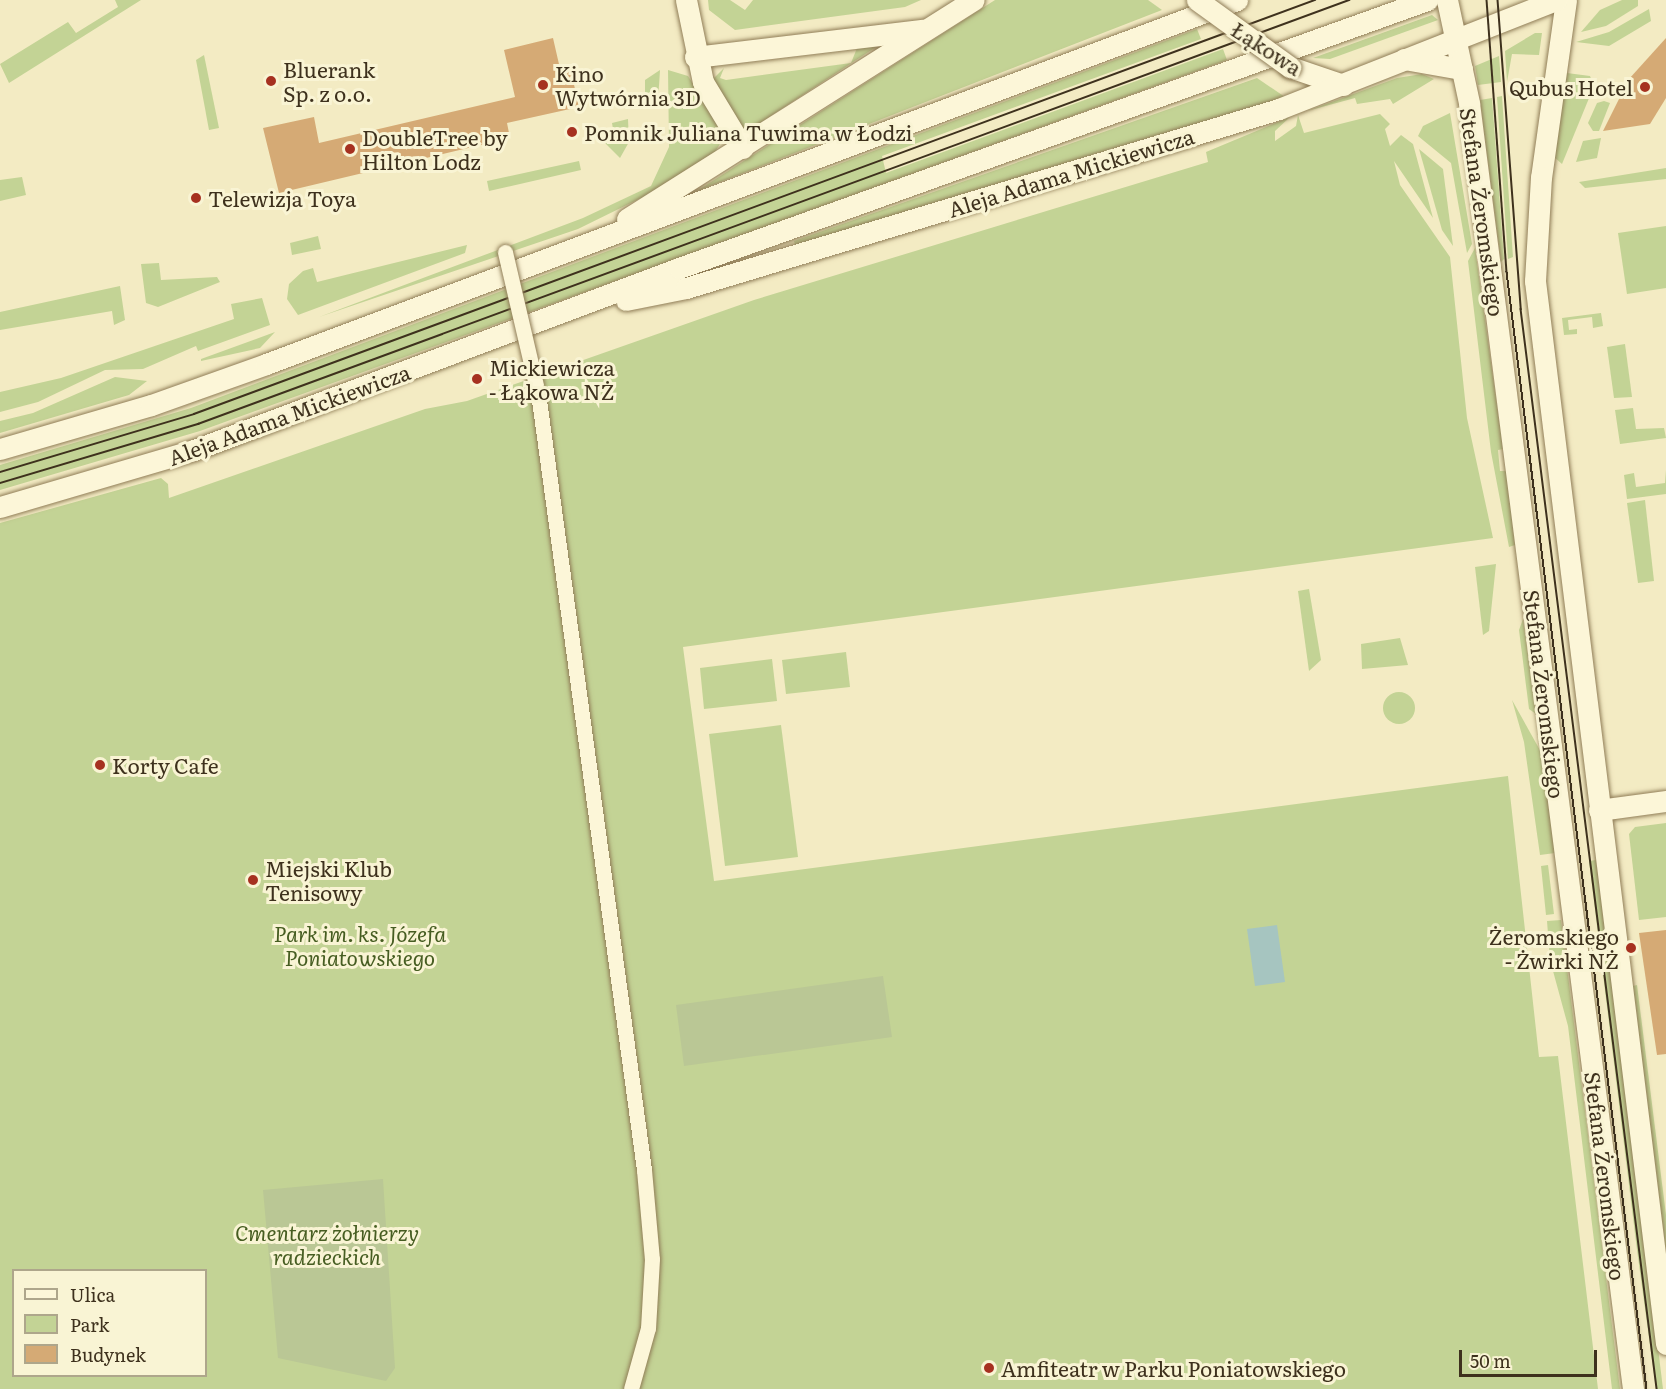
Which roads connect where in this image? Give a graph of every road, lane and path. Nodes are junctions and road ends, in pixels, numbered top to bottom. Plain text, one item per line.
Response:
1 (686, 0) edge
2 (974, 0) edge
3 (1197, 0) edge
4 (1237, 0) edge
5 (1427, 0) edge
6 (1556, 0) edge
7 (1566, 0) edge
8 (1448, 6) edge
9 (929, 29) junction
10 (1455, 38) junction
11 (695, 57) junction
12 (1404, 59) junction
13 (1462, 69) junction
14 (1343, 85) junction
15 (743, 148) junction
16 (505, 252) dead end
17 (557, 255) junction
18 (575, 310) junction
19 (0, 449) edge
20 (0, 507) edge
21 (1666, 801) edge
22 (1599, 810) junction
23 (1666, 1344) edge
24 (632, 1389) edge
25 (1633, 1389) edge

1 - 11 main road
2 - 9 main road
3 - 14 main road, Łąkowa, bridge
4 - 17 main road
5 - 18 main road, Aleja Adama Mickiewicza
6 - 10 main road, Aleja Adama Mickiewicza
7 - 22 main road, Stefana Żeromskiego
8 - 10 main road, Stefana Żeromskiego
9 - 11 main road
9 - 15 main road
10 - 12 main road, Aleja Adama Mickiewicza
10 - 13 main road, Stefana Żeromskiego
11 - 15 main road
12 - 13 main road
12 - 14 main road, Aleja Adama Mickiewicza
13 - 25 main road, Stefana Żeromskiego
14 - 18 main road, Aleja Adama Mickiewicza
15 - 17 main road
16 - 24 street, bridge
17 - 19 main road
18 - 20 main road, Aleja Adama Mickiewicza
21 - 22 main road
22 - 23 main road, Stefana Żeromskiego

